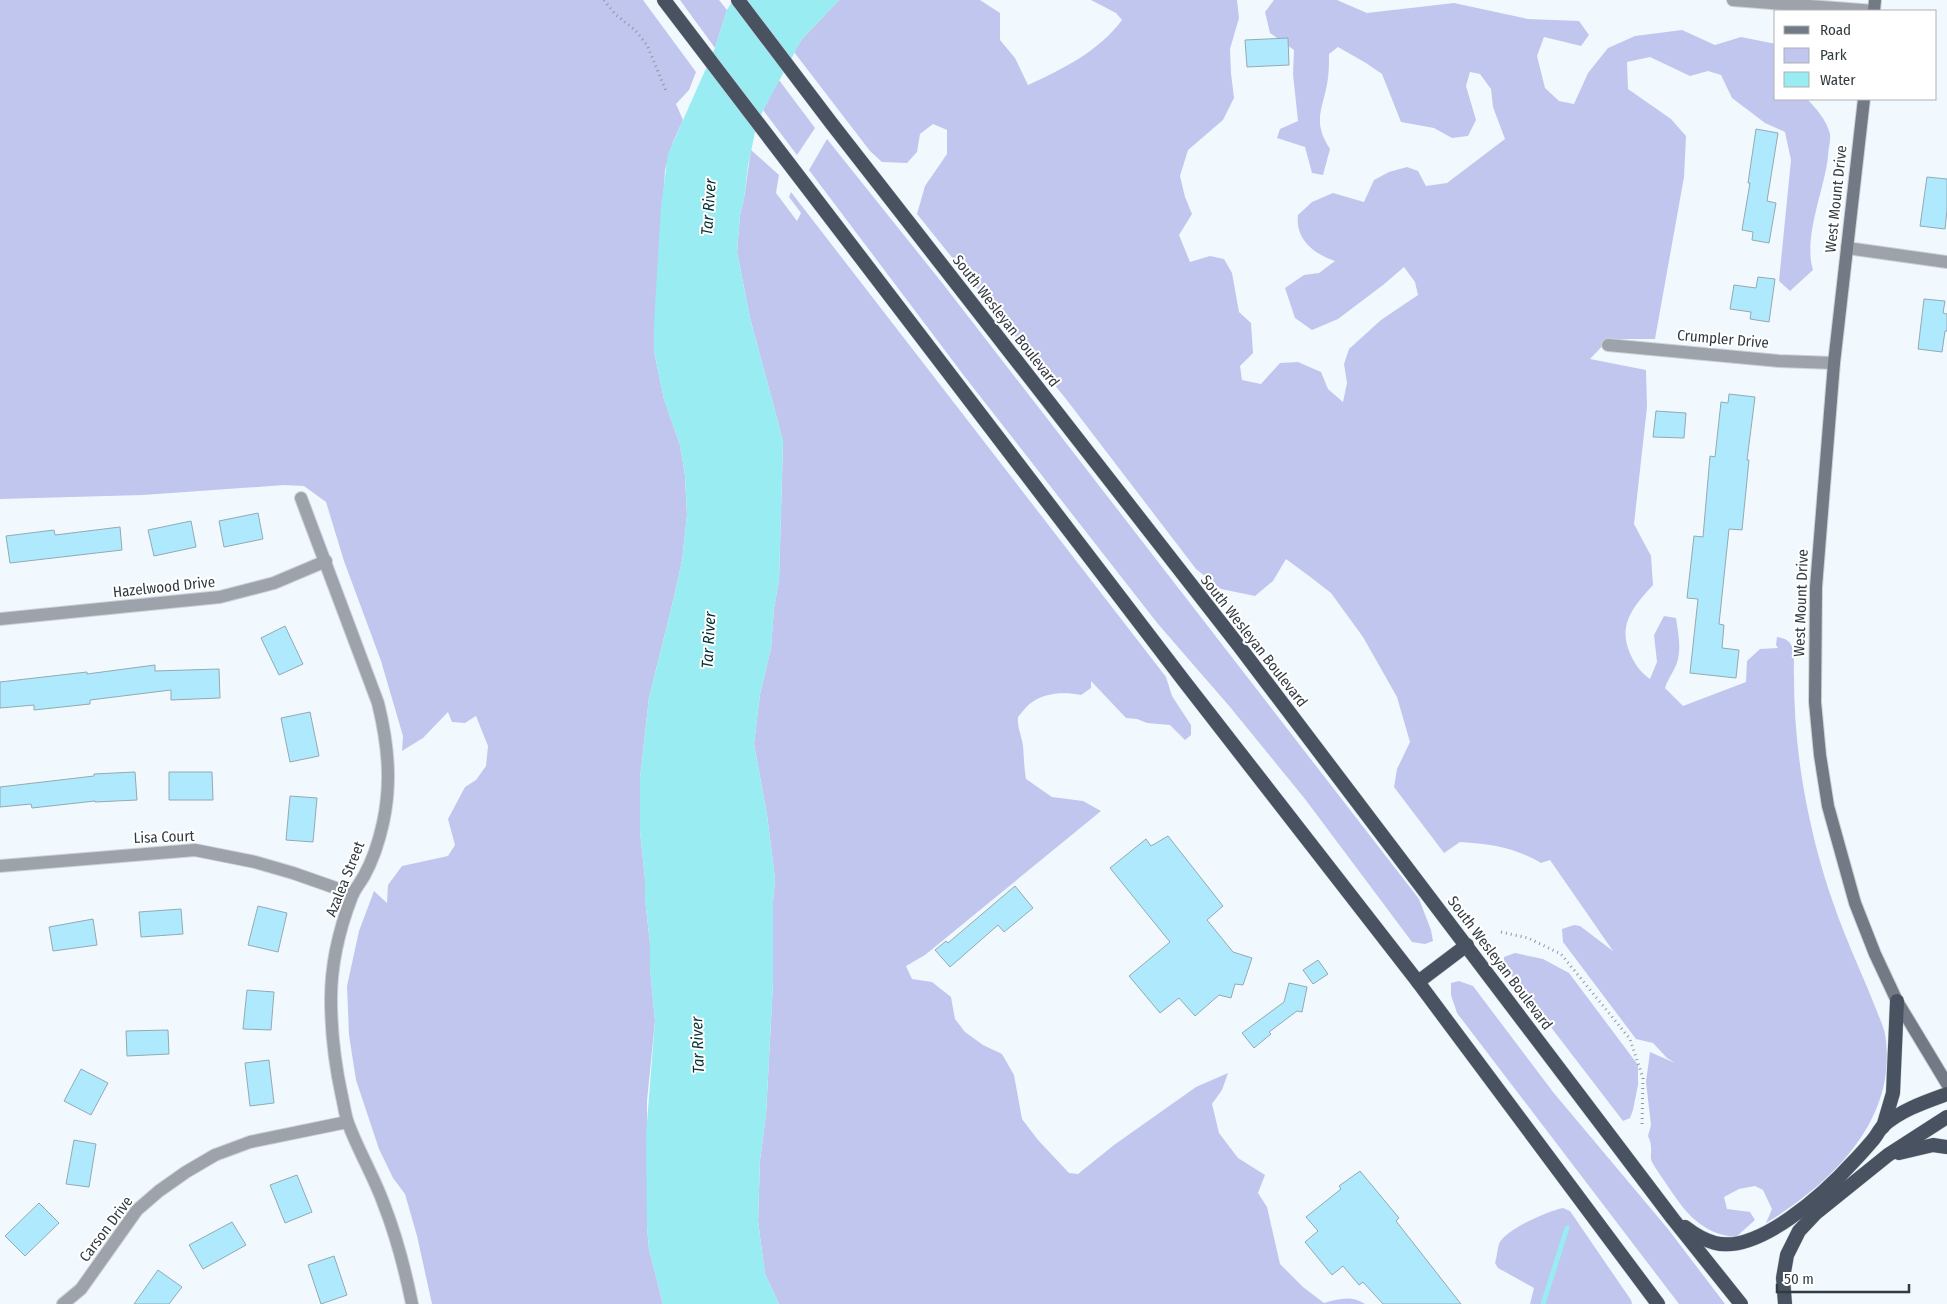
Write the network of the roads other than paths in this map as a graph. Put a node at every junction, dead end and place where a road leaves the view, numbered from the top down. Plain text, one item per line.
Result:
1 (664, 0) edge
2 (738, 0) edge
3 (1732, 0) edge
4 (1861, 10) edge
5 (1864, 100) edge
6 (1847, 248) junction
7 (1947, 262) edge
8 (1608, 345) dead end
9 (1834, 363) junction
10 (301, 498) dead end
11 (326, 561) junction
12 (0, 619) edge
13 (0, 866) edge
14 (353, 894) junction
15 (1467, 945) junction
16 (1418, 982) junction
17 (1897, 1001) junction
18 (1947, 1084) edge
19 (1947, 1094) edge
20 (1947, 1116) edge
21 (347, 1122) junction
22 (1883, 1127) junction
23 (1947, 1147) edge
24 (1888, 1155) junction
25 (1673, 1219) junction
26 (63, 1304) edge
27 (412, 1304) edge
28 (1658, 1304) edge
29 (1740, 1304) edge
30 (1785, 1304) edge

1 - 16 highway
2 - 15 highway, South Wesleyan Boulevard
3 - 4 street
5 - 6 main road, West Mount Drive
6 - 7 street
6 - 9 main road, West Mount Drive
8 - 9 street, Crumpler Drive
9 - 17 main road, West Mount Drive
10 - 11 street, Azalea Street
11 - 12 street, Hazelwood Drive
11 - 14 street, Azalea Street
13 - 14 street, Lisa Court
14 - 21 street, Azalea Street
15 - 16 highway
15 - 25 highway, South Wesleyan Boulevard
16 - 28 highway
17 - 18 main road, West Mount Drive
17 - 22 highway
19 - 22 highway
20 - 24 highway
21 - 26 street, Carson Drive
21 - 27 street, Azalea Street
22 - 25 highway
23 - 24 highway
24 - 30 highway
25 - 29 highway, South Wesleyan Boulevard

